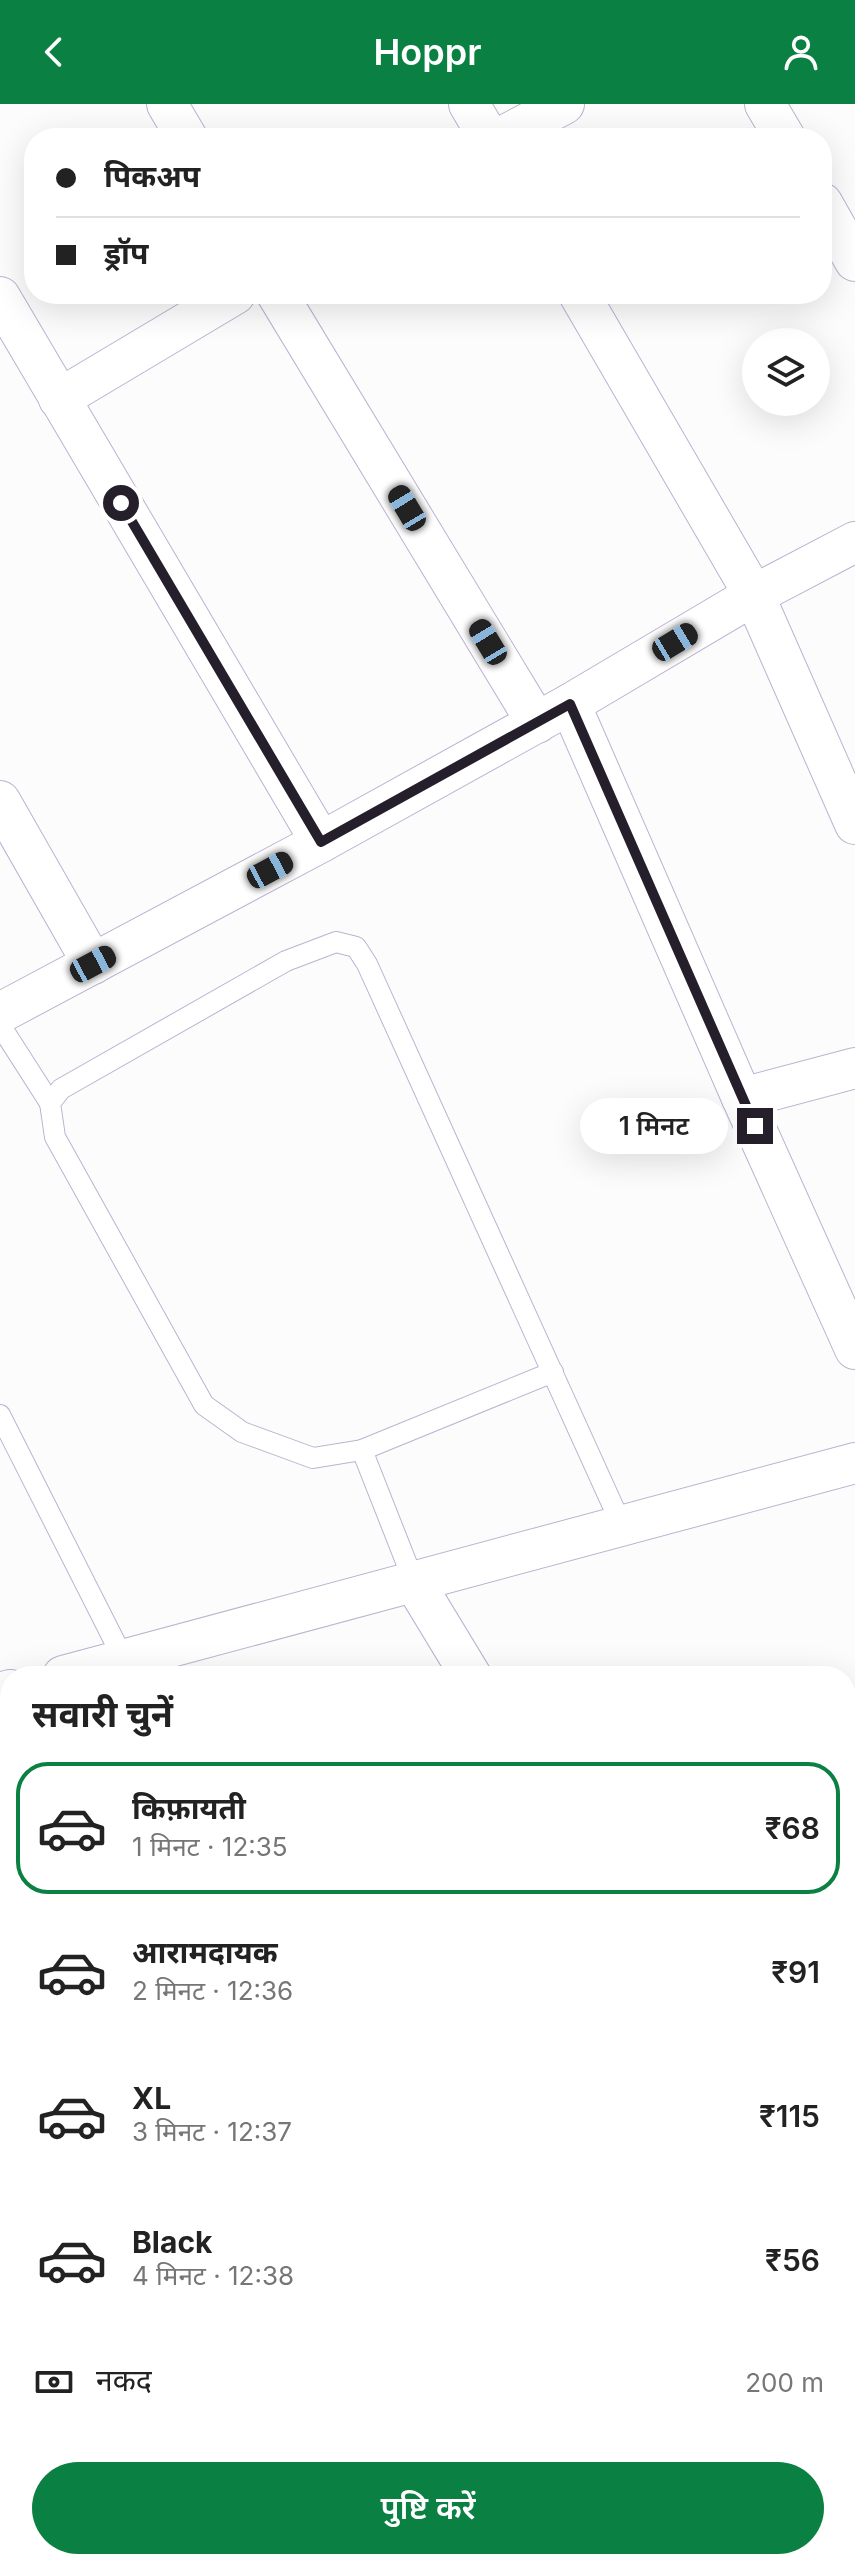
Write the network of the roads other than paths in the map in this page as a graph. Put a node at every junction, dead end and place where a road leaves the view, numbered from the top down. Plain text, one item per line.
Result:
1 (167, 104) edge
2 (469, 104) edge
3 (564, 104) edge
4 (765, 104) edge
5 (181, 128) edge
6 (483, 128) edge
7 (519, 128) edge
8 (779, 128) edge
9 (832, 221) edge
10 (855, 261) edge
11 (0, 297) edge
12 (218, 304) edge
13 (284, 304) edge
14 (585, 304) edge
15 (59, 399) junction
16 (855, 542) edge
17 (754, 595) junction
18 (553, 713) junction
19 (0, 801) edge
20 (855, 824) edge
21 (321, 842) junction
22 (93, 964) junction
23 (0, 1013) edge
24 (0, 1025) edge
25 (855, 1068) edge
26 (742, 1098) junction
27 (50, 1103) junction
28 (855, 1349) edge
29 (553, 1372) junction
30 (0, 1415) edge
31 (362, 1450) junction
32 (855, 1463) edge
33 (622, 1526) junction
34 (414, 1582) junction
35 (124, 1660) junction
36 (101, 1666) edge
37 (465, 1666) edge

1 - 5 street
2 - 6 street
3 - 7 street
4 - 8 street
9 - 10 street
11 - 15 street
12 - 15 street
13 - 18 street
14 - 17 street
15 - 21 street
16 - 17 street
17 - 18 street
17 - 20 street
18 - 21 street
18 - 26 street
19 - 22 street
21 - 22 street
22 - 23 street
24 - 27 lane
25 - 26 street
26 - 28 street
27 - 29 lane
27 - 31 lane
29 - 31 lane
29 - 33 lane
30 - 35 lane
31 - 34 lane
32 - 33 street
33 - 34 street
34 - 35 street
34 - 37 street
35 - 36 street

